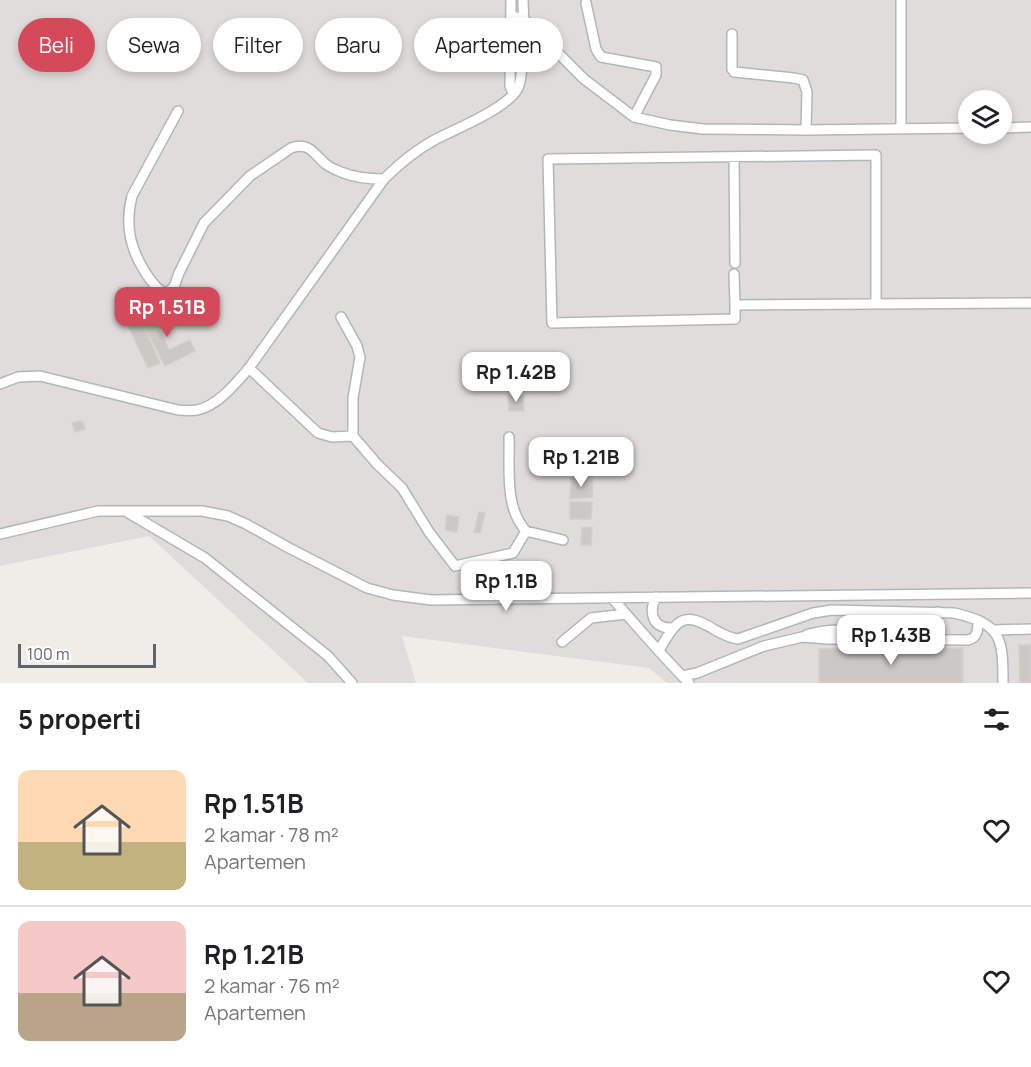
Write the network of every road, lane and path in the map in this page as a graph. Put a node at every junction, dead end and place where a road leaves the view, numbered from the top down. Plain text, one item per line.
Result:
1 (511, 0) edge
2 (524, 0) edge
3 (901, 0) edge
4 (586, 3) dead end
5 (511, 16) junction
6 (520, 18) edge
7 (524, 18) edge
8 (732, 34) dead end
9 (563, 58) edge
10 (520, 72) edge
11 (513, 93) junction
12 (178, 111) dead end
13 (634, 117) junction
14 (901, 128) junction
15 (958, 128) edge
16 (1012, 128) edge
17 (1031, 128) edge
18 (806, 130) junction
19 (734, 157) junction
20 (384, 179) junction
21 (735, 263) dead end
22 (734, 274) dead end
23 (1031, 303) edge
24 (876, 304) junction
25 (735, 305) junction
26 (341, 317) dead end
27 (249, 368) junction
28 (0, 384) edge
29 (353, 436) junction
30 (510, 437) dead end
31 (128, 512) junction
32 (526, 531) junction
33 (0, 534) edge
34 (563, 540) dead end
35 (1031, 593) edge
36 (656, 597) junction
37 (612, 598) junction
38 (938, 612) junction
39 (626, 614) junction
40 (978, 620) junction
41 (673, 628) junction
42 (1031, 629) edge
43 (994, 630) junction
44 (802, 637) junction
45 (562, 642) dead end
46 (659, 650) junction
47 (685, 679) edge
48 (352, 683) edge
49 (1003, 683) edge

1 - 5 street
2 - 7 street
3 - 14 street
4 - 13 street
5 - 6 street
5 - 11 street
8 - 18 street
9 - 13 street
10 - 11 street
11 - 20 street
12 - 20 street
13 - 18 street
14 - 15 street
14 - 18 street
16 - 17 street
19 - 21 street
19 - 24 street
19 - 25 street
20 - 27 street
22 - 25 street
23 - 24 street
24 - 25 street
26 - 29 street
27 - 28 street
27 - 29 street
29 - 32 street
30 - 32 street
31 - 33 street
31 - 37 street
31 - 48 street
32 - 34 street
35 - 36 street
36 - 37 street
36 - 41 street
37 - 39 street
38 - 40 street
38 - 41 street
38 - 44 street
39 - 45 street
39 - 46 street
40 - 43 street
40 - 44 street
41 - 46 street
42 - 43 street
43 - 49 street
44 - 47 street
46 - 47 street

